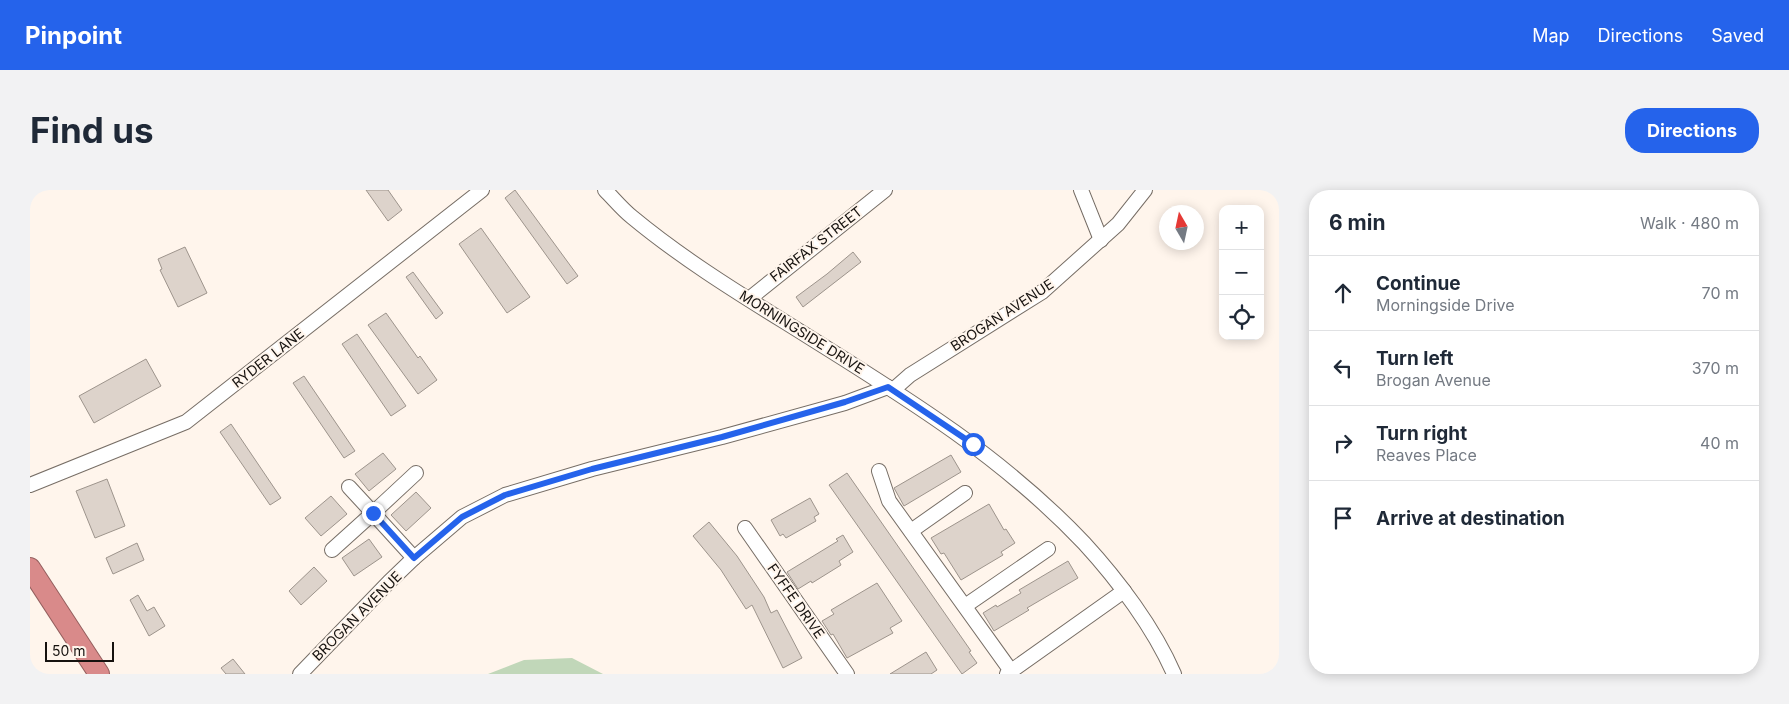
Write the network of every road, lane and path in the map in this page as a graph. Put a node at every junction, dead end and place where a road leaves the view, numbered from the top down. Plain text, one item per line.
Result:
1 (482, 190) edge
2 (605, 190) edge
3 (884, 190) edge
4 (1081, 190) edge
5 (1146, 190) edge
6 (1101, 240) junction
7 (749, 299) junction
8 (890, 388) junction
9 (879, 471) dead end
10 (416, 473) dead end
11 (30, 485) edge
12 (349, 487) dead end
13 (965, 493) dead end
14 (373, 513) junction
15 (745, 528) dead end
16 (911, 531) junction
17 (1048, 549) dead end
18 (332, 550) dead end
19 (414, 558) junction
20 (30, 568) edge
21 (1124, 591) junction
22 (965, 606) junction
23 (1009, 673) edge
24 (99, 674) edge
25 (300, 674) edge
26 (847, 674) edge
27 (1174, 674) edge

1 - 11 street, RYDER LANE
2 - 7 street, MORNINGSIDE DRIVE
3 - 7 street, FAIRFAX STREET
4 - 6 street
5 - 6 street, BROGAN AVENUE
6 - 8 street, BROGAN AVENUE
7 - 8 street, MORNINGSIDE DRIVE
8 - 19 street, BROGAN AVENUE
8 - 21 street, MORNINGSIDE DRIVE
9 - 16 street
10 - 14 street
12 - 14 street
13 - 16 street
14 - 18 street
14 - 19 street
15 - 26 street, FYFFE DRIVE
16 - 22 street
17 - 22 street
19 - 25 street, BROGAN AVENUE
20 - 24 highway
21 - 23 street
21 - 27 street, MORNINGSIDE DRIVE
22 - 23 street

